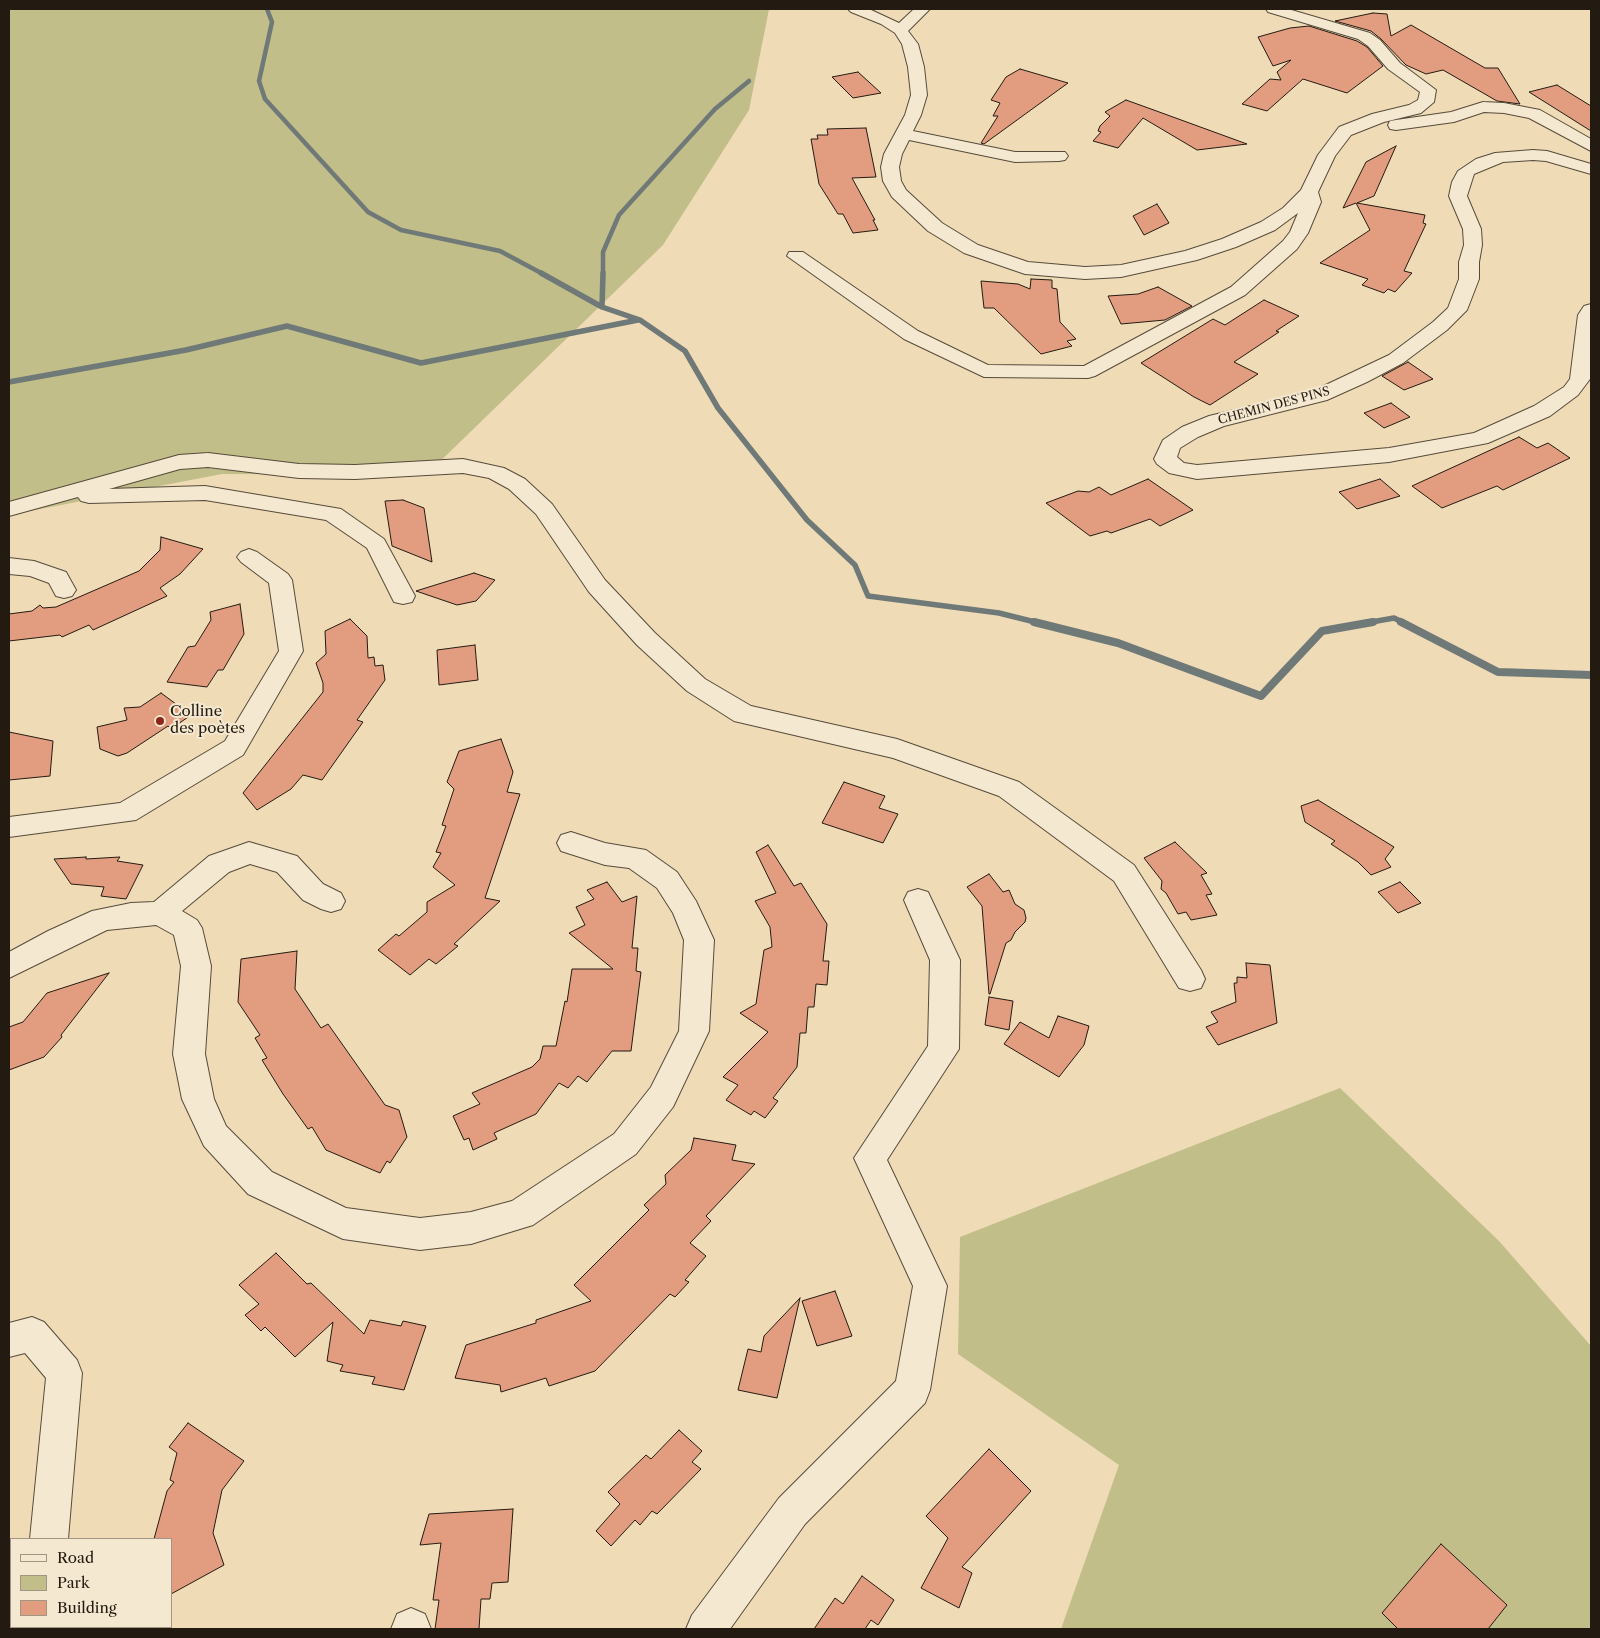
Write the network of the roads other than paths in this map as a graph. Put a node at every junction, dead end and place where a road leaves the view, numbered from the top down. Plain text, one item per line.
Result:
1 (856, 9) edge
2 (922, 9) edge
3 (1273, 9) edge
4 (900, 30) junction
5 (903, 134) junction
6 (1591, 146) edge
7 (1059, 156) dead end
8 (1327, 156) junction
9 (1591, 169) edge
10 (1309, 192) junction
11 (796, 256) dead end
12 (1591, 310) edge
13 (58, 496) junction
14 (9, 509) edge
15 (249, 557) dead end
16 (9, 566) edge
17 (64, 590) dead end
18 (403, 596) dead end
19 (9, 827) edge
20 (571, 843) dead end
21 (918, 900) dead end
22 (331, 901) dead end
23 (160, 914) junction
24 (9, 966) edge
25 (1190, 980) dead end
26 (9, 1340) edge
27 (49, 1538) edge
28 (706, 1629) edge

1 - 4 street
2 - 4 street
3 - 8 street
4 - 5 street
5 - 7 street
5 - 10 street
6 - 8 street
8 - 10 street
9 - 12 street, CHEMIN DES PINS
10 - 11 street
13 - 14 street
13 - 18 street
13 - 25 street
15 - 19 street
16 - 17 street
20 - 23 street
21 - 28 street
22 - 23 street
23 - 24 street
26 - 27 street

